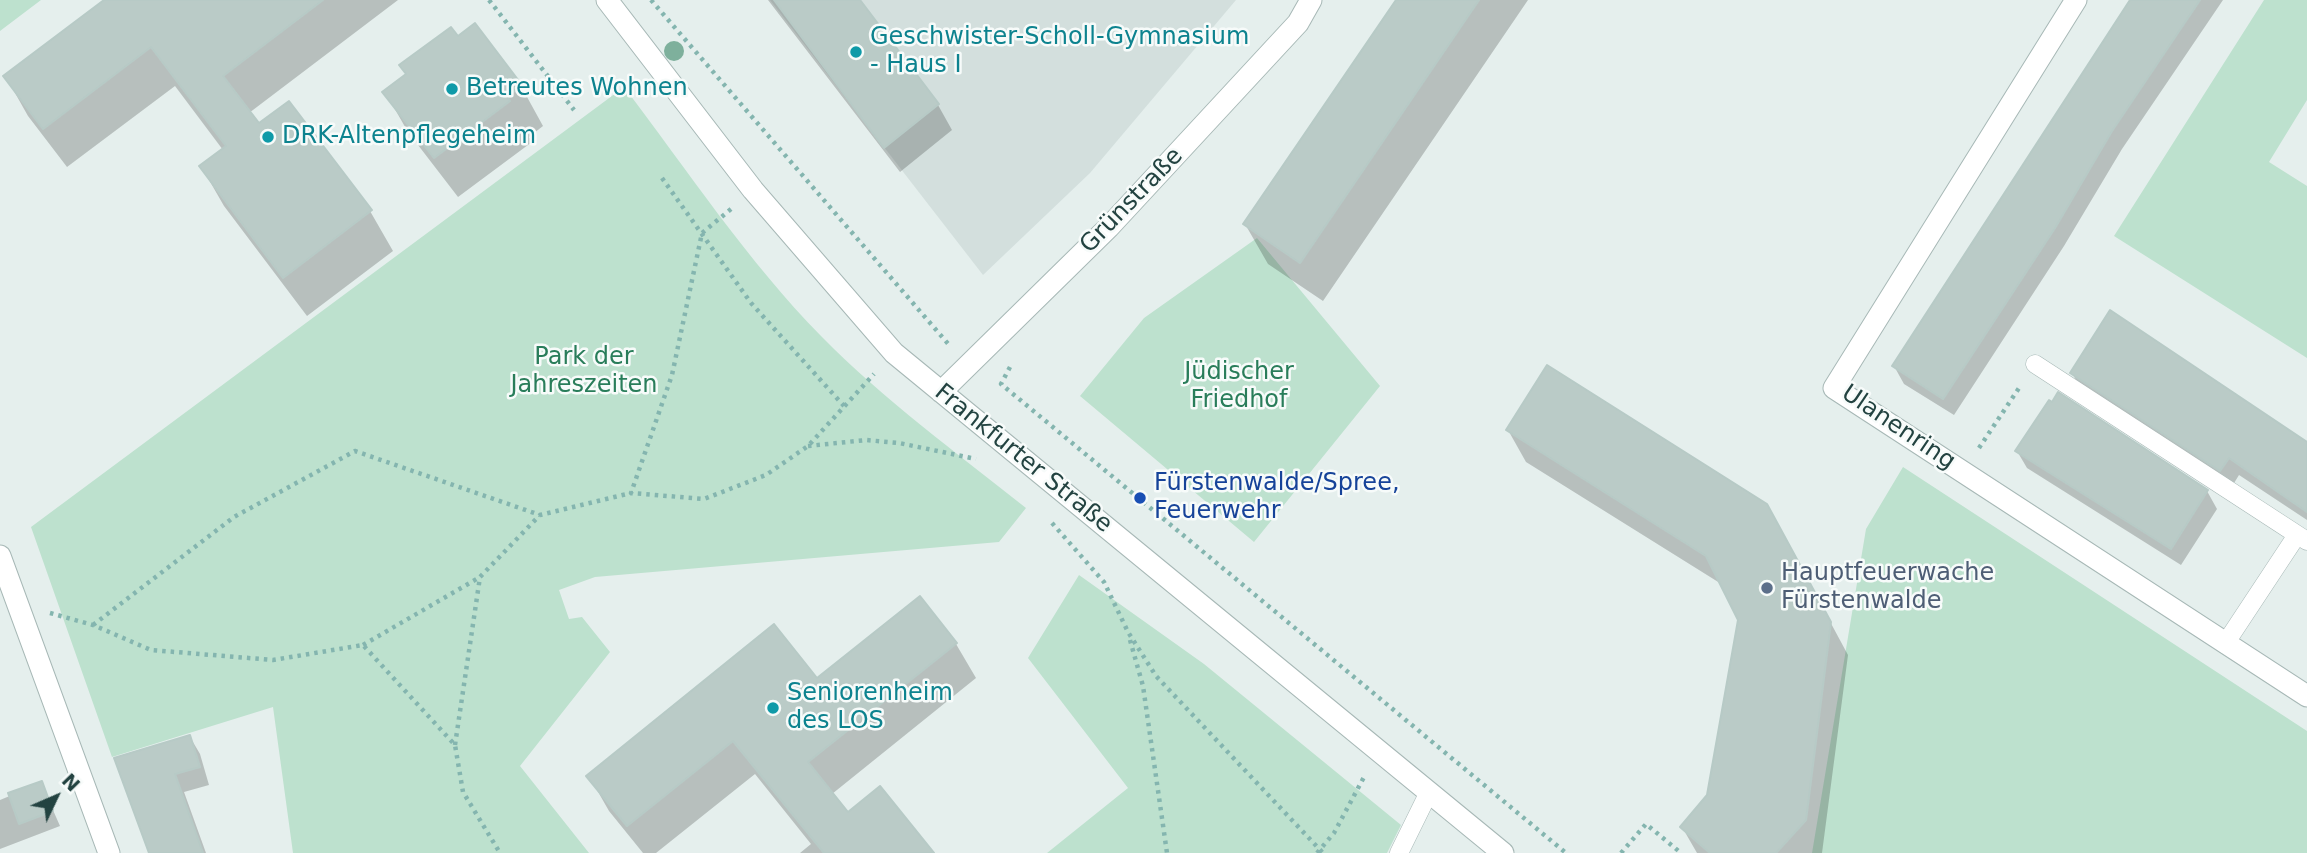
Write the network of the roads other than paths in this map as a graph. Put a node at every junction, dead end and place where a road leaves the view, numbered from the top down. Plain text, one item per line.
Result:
1 (607, 0) edge
2 (1311, 0) edge
3 (2076, 0) edge
4 (2035, 364) road end
5 (941, 392) junction
6 (2302, 538) edge
7 (0, 556) edge
8 (2225, 644) junction
9 (2307, 696) edge
10 (1429, 792) junction
11 (109, 853) edge
12 (1399, 853) edge
13 (1503, 853) edge

1 - 5 street, Frankfurter Straße
2 - 5 street, Grünstraße
3 - 8 street, Ulanenring
4 - 6 lane
5 - 10 street, Frankfurter Straße
6 - 8 lane
7 - 11 street
8 - 9 street, Ulanenring
10 - 12 lane
10 - 13 street, Frankfurter Straße

